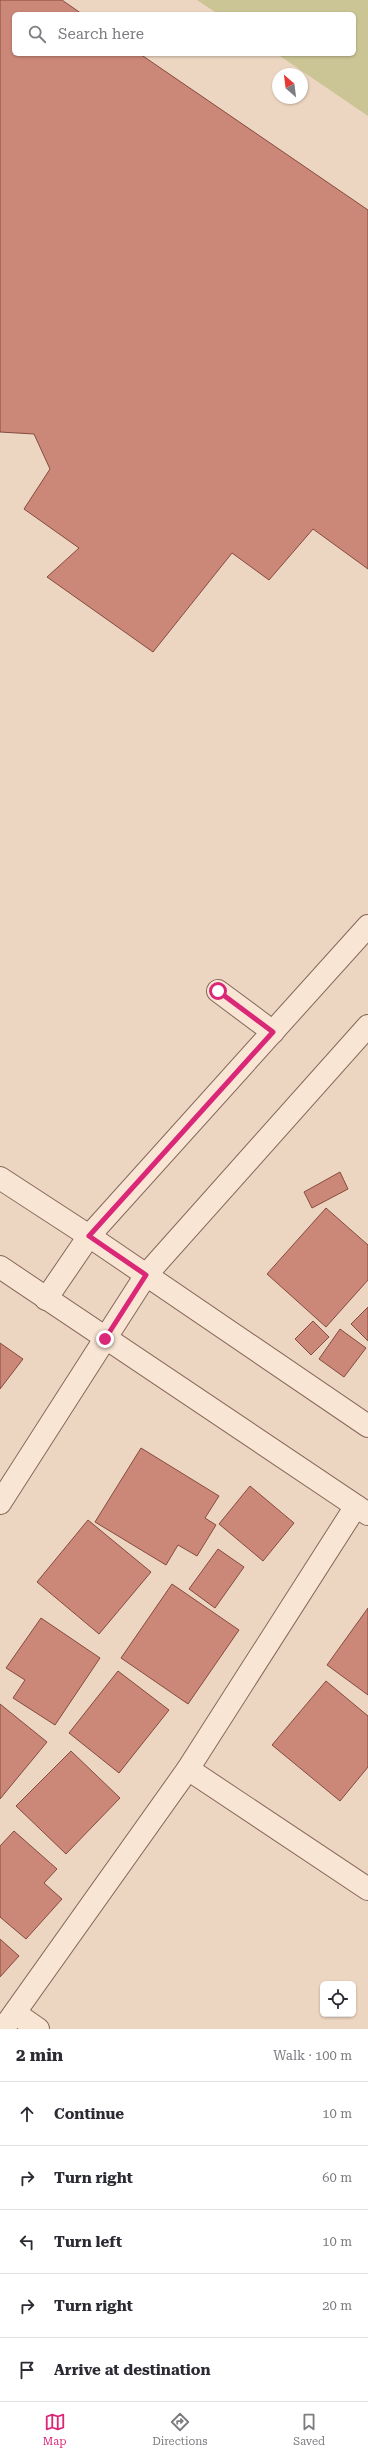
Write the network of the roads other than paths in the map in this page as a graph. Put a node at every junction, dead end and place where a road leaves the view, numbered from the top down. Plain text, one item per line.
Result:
1 (368, 926) edge
2 (218, 991) dead end
3 (368, 1026) edge
4 (273, 1032) junction
5 (0, 1178) edge
6 (89, 1236) junction
7 (0, 1267) edge
8 (146, 1275) junction
9 (46, 1299) junction
10 (105, 1339) junction
11 (368, 1426) edge
12 (0, 1503) edge
13 (362, 1510) edge
14 (188, 1769) junction
15 (368, 1889) edge
16 (9, 2021) edge
17 (38, 2029) edge

1 - 4 street
2 - 4 street
3 - 8 street
4 - 6 street
5 - 6 street
6 - 8 street
6 - 9 street
7 - 9 street
8 - 10 street
8 - 11 street
9 - 10 street
10 - 12 street
10 - 13 street
13 - 14 street
14 - 15 street
14 - 16 street
16 - 17 street

